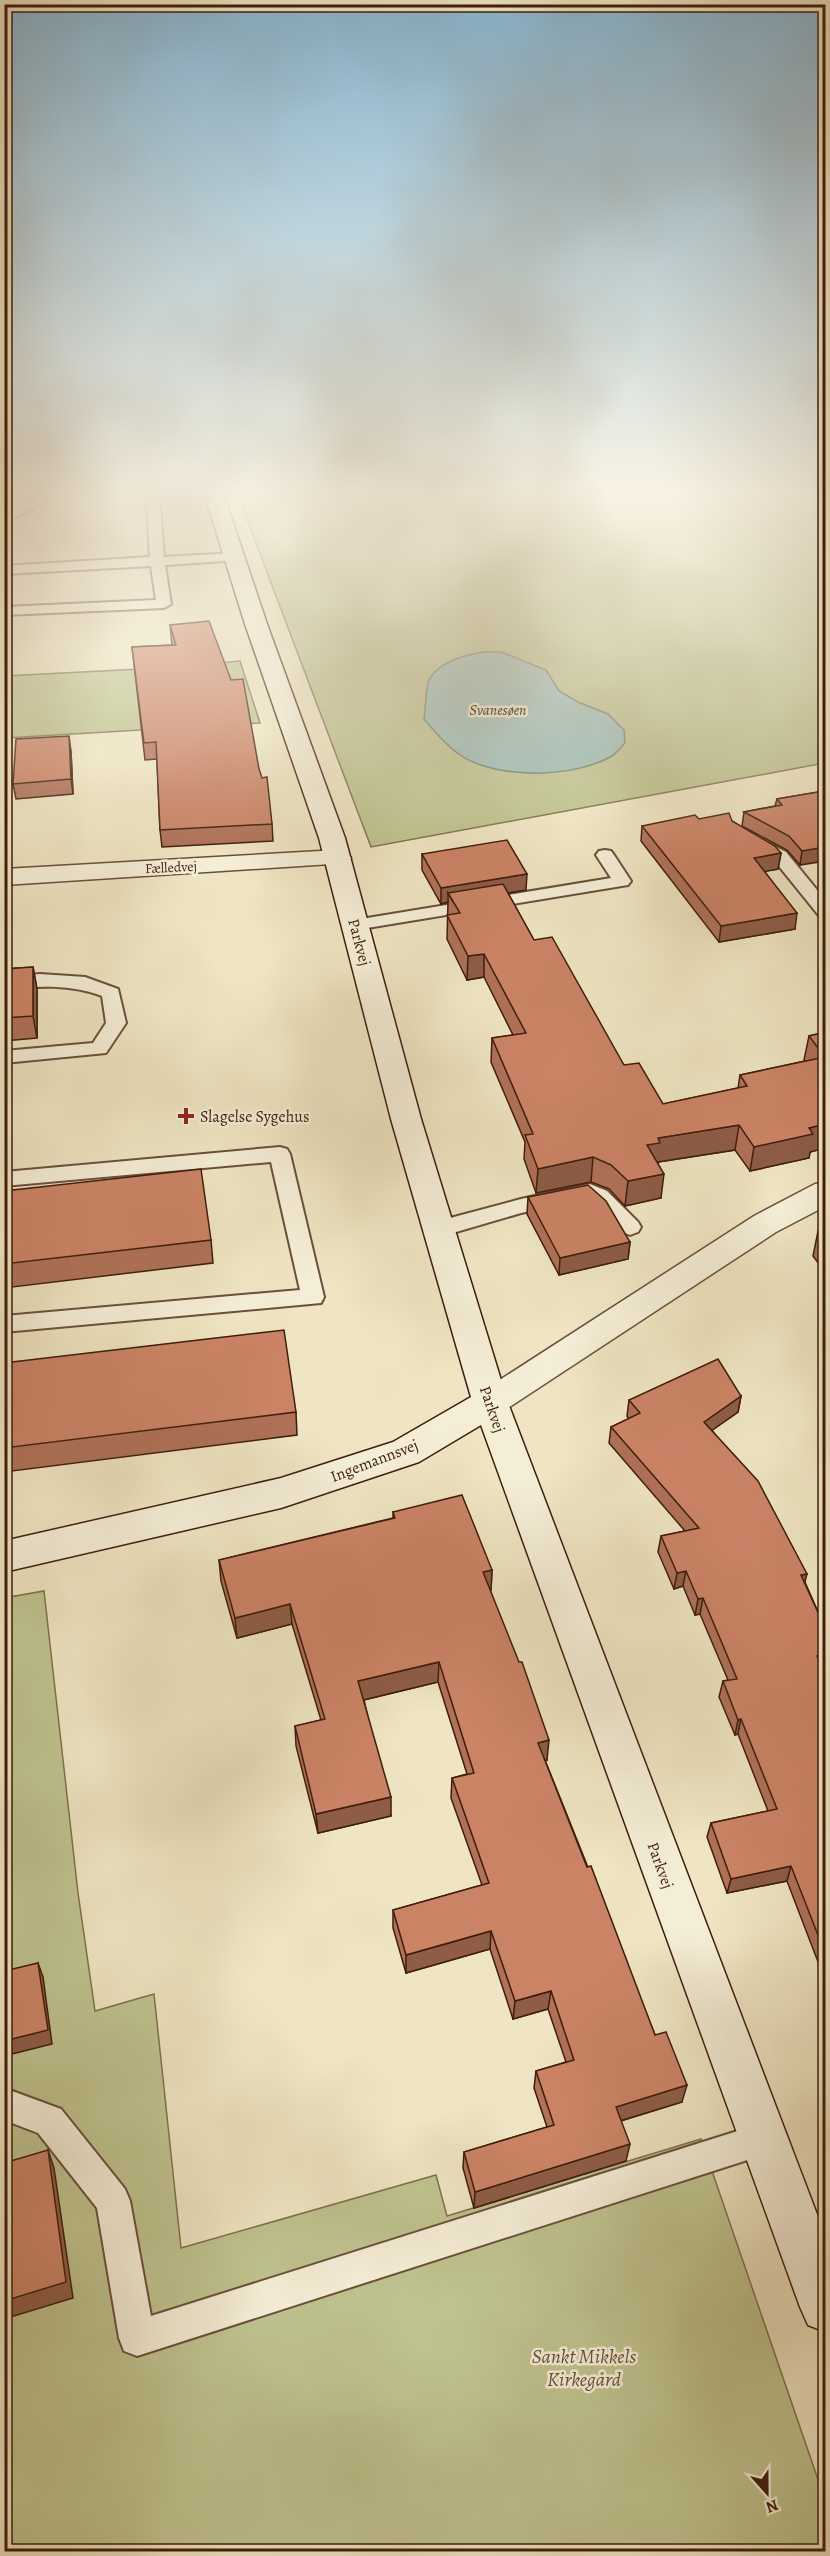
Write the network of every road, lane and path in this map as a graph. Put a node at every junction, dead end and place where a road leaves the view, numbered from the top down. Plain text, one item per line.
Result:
1 (253, 612) edge
2 (737, 831) edge
3 (605, 855) dead end
4 (338, 858) junction
5 (4, 877) edge
6 (825, 914) edge
7 (355, 924) junction
8 (4, 983) edge
9 (4, 1057) edge
10 (4, 1179) edge
11 (825, 1192) edge
12 (630, 1227) dead end
13 (439, 1229) junction
14 (4, 1324) edge
15 (490, 1403) junction
16 (4, 1557) edge
17 (4, 2104) edge
18 (763, 2139) junction
19 (825, 2307) edge

1 - 4 street, Parkvej
2 - 6 lane
3 - 7 lane
4 - 5 street, Fælledvej
4 - 7 street, Parkvej
7 - 13 street, Parkvej
8 - 9 lane
10 - 14 lane
11 - 15 street, Ingemannsvej
12 - 13 lane
13 - 15 street, Parkvej
15 - 16 street, Ingemannsvej
15 - 18 street, Parkvej
17 - 18 lane
18 - 19 street, Parkvej

